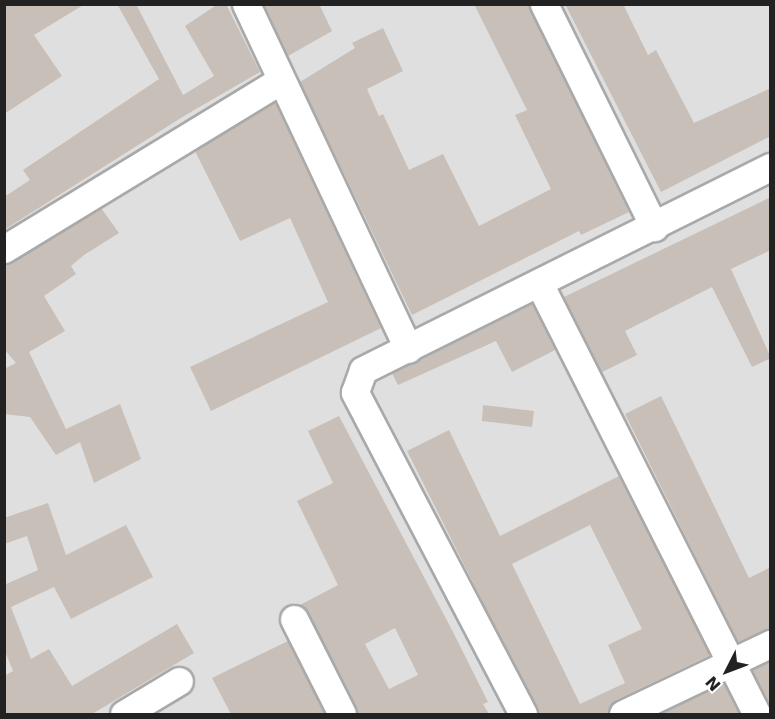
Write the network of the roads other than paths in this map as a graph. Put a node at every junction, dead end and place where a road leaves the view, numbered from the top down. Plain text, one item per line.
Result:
1 (246, 4) edge
2 (544, 4) edge
3 (281, 80) junction
4 (771, 167) edge
5 (654, 227) junction
6 (4, 249) edge
7 (540, 285) junction
8 (408, 349) junction
9 (294, 619) dead end
10 (771, 644) edge
11 (733, 664) junction
12 (179, 681) dead end
13 (124, 714) edge
14 (342, 714) edge
15 (523, 714) edge
16 (624, 714) edge
17 (757, 714) edge

1 - 3 street
2 - 5 street
3 - 6 street
3 - 8 street
4 - 5 street
5 - 7 street
7 - 8 street
7 - 11 street
8 - 15 street
9 - 14 street
10 - 11 street
11 - 16 street
11 - 17 street
12 - 13 street

